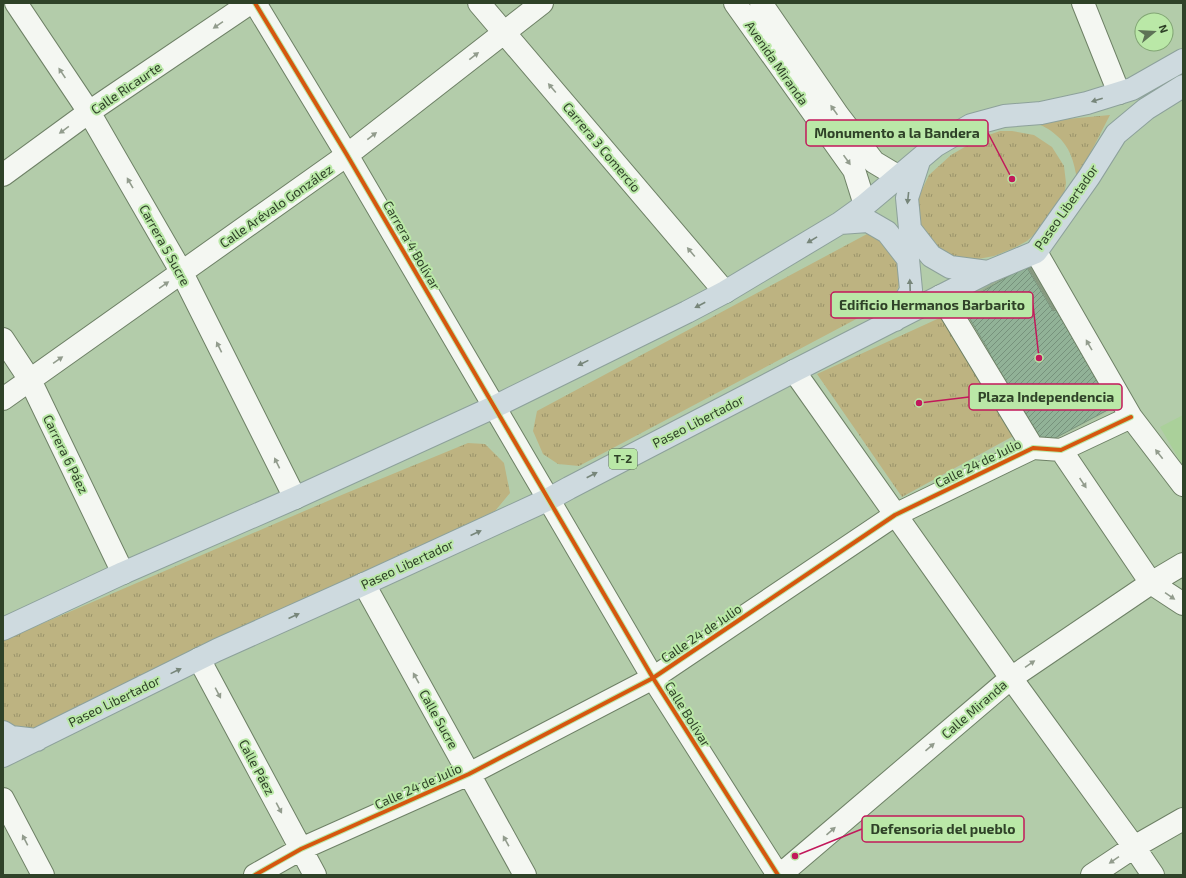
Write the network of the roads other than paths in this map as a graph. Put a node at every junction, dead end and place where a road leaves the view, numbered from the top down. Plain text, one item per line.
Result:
1 (16, 3) edge
2 (250, 3) edge
3 (255, 3) edge
4 (479, 3) edge
5 (542, 3) edge
6 (735, 3) edge
7 (761, 3) edge
8 (1083, 3) edge
9 (505, 32) junction
10 (1183, 60) edge
11 (1183, 86) edge
12 (1125, 91) junction
13 (89, 112) junction
14 (1116, 134) junction
15 (348, 155) junction
16 (919, 161) junction
17 (3, 175) edge
18 (899, 177) junction
19 (865, 205) junction
20 (840, 223) junction
21 (1036, 252) junction
22 (182, 272) junction
23 (988, 272) junction
24 (725, 292) junction
25 (941, 296) junction
26 (895, 320) junction
27 (3, 339) edge
28 (794, 371) junction
29 (30, 380) junction
30 (3, 399) edge
31 (494, 407) junction
32 (1131, 417) junction
33 (1033, 448) junction
34 (1061, 450) junction
35 (1183, 485) edge
36 (294, 498) junction
37 (549, 499) junction
38 (894, 515) junction
39 (1183, 564) edge
40 (123, 572) junction
41 (1151, 583) junction
42 (364, 584) junction
43 (1183, 604) edge
44 (3, 628) edge
45 (199, 659) junction
46 (653, 678) junction
47 (1011, 678) junction
48 (3, 732) edge
49 (37, 740) junction
50 (3, 756) edge
51 (469, 774) junction
52 (3, 799) edge
53 (1183, 819) edge
54 (1134, 847) junction
55 (302, 850) junction
56 (42, 875) edge
57 (255, 875) edge
58 (315, 875) edge
59 (525, 875) edge
60 (779, 875) edge
61 (1092, 875) edge
62 (1153, 875) edge

13 -> 1 street, Carrera 5 Sucre
2 -> 13 street, Calle Ricaurte
3 - 15 street, Carrera 4 Bolívar
4 - 9 street, Carrera 3 Comercio
5 - 9 street, Calle Arévalo González
6 -> 19 street, Avenida Miranda
18 -> 7 street, Avenida Miranda
8 - 12 street
15 -> 9 street, Calle Arévalo González
24 -> 9 street, Carrera 3 Comercio
10 - 12 highway
11 - 14 highway, Paseo Libertador
12 - 14 highway
12 -> 16 highway
13 -> 17 street, Calle Ricaurte
22 -> 13 street, Carrera 5 Sucre
14 - 21 highway, Paseo Libertador
15 - 22 street, Calle Arévalo González
15 - 31 street, Carrera 4 Bolívar
16 - 18 highway
16 -> 23 highway
18 - 19 highway
19 - 20 highway
20 -> 24 highway
26 -> 20 highway
21 - 23 highway, Paseo Libertador / T-2
32 -> 21 street
29 -> 22 street, Calle Arévalo González
36 -> 22 street, Carrera 5 Sucre
23 - 25 highway, Paseo Libertador / T-2
24 -> 31 highway
25 - 26 highway, Paseo Libertador / T-2
25 - 33 street
26 - 28 highway, Paseo Libertador / T-2
27 - 29 street, Carrera 6 Páez
37 -> 28 highway, Paseo Libertador / T-2
28 - 38 street
29 - 30 street, Calle Arévalo González
29 - 40 street, Carrera 6 Páez
31 - 36 highway
31 - 37 street, Carrera 4 Bolívar
32 - 34 street, Calle 24 de Julio
35 -> 32 street
33 - 34 street, Calle 24 de Julio
33 - 38 street, Calle 24 de Julio
34 -> 41 street
36 - 40 highway
42 -> 37 highway, Paseo Libertador / T-2
37 - 46 street, Calle Bolívar
38 - 46 street, Calle 24 de Julio
38 - 47 street
39 - 41 street, Calle Miranda
40 - 44 highway
41 -> 43 street
47 -> 41 street, Calle Miranda
45 -> 42 highway, Paseo Libertador / T-2
51 -> 42 street, Calle Sucre
49 -> 45 highway, Paseo Libertador / T-2
45 -> 55 street, Calle Páez
46 - 51 street, Calle 24 de Julio
46 - 60 street, Calle Bolívar
47 - 54 street
60 -> 47 street, Calle Miranda
48 - 49 highway
49 - 50 highway, Paseo Libertador / T-2
51 - 55 street, Calle 24 de Julio
59 -> 51 street, Calle Sucre
56 -> 52 street
53 - 54 street
54 -> 61 street
54 - 62 street
55 - 57 street, Calle 24 de Julio
55 - 58 street, Calle Páez

